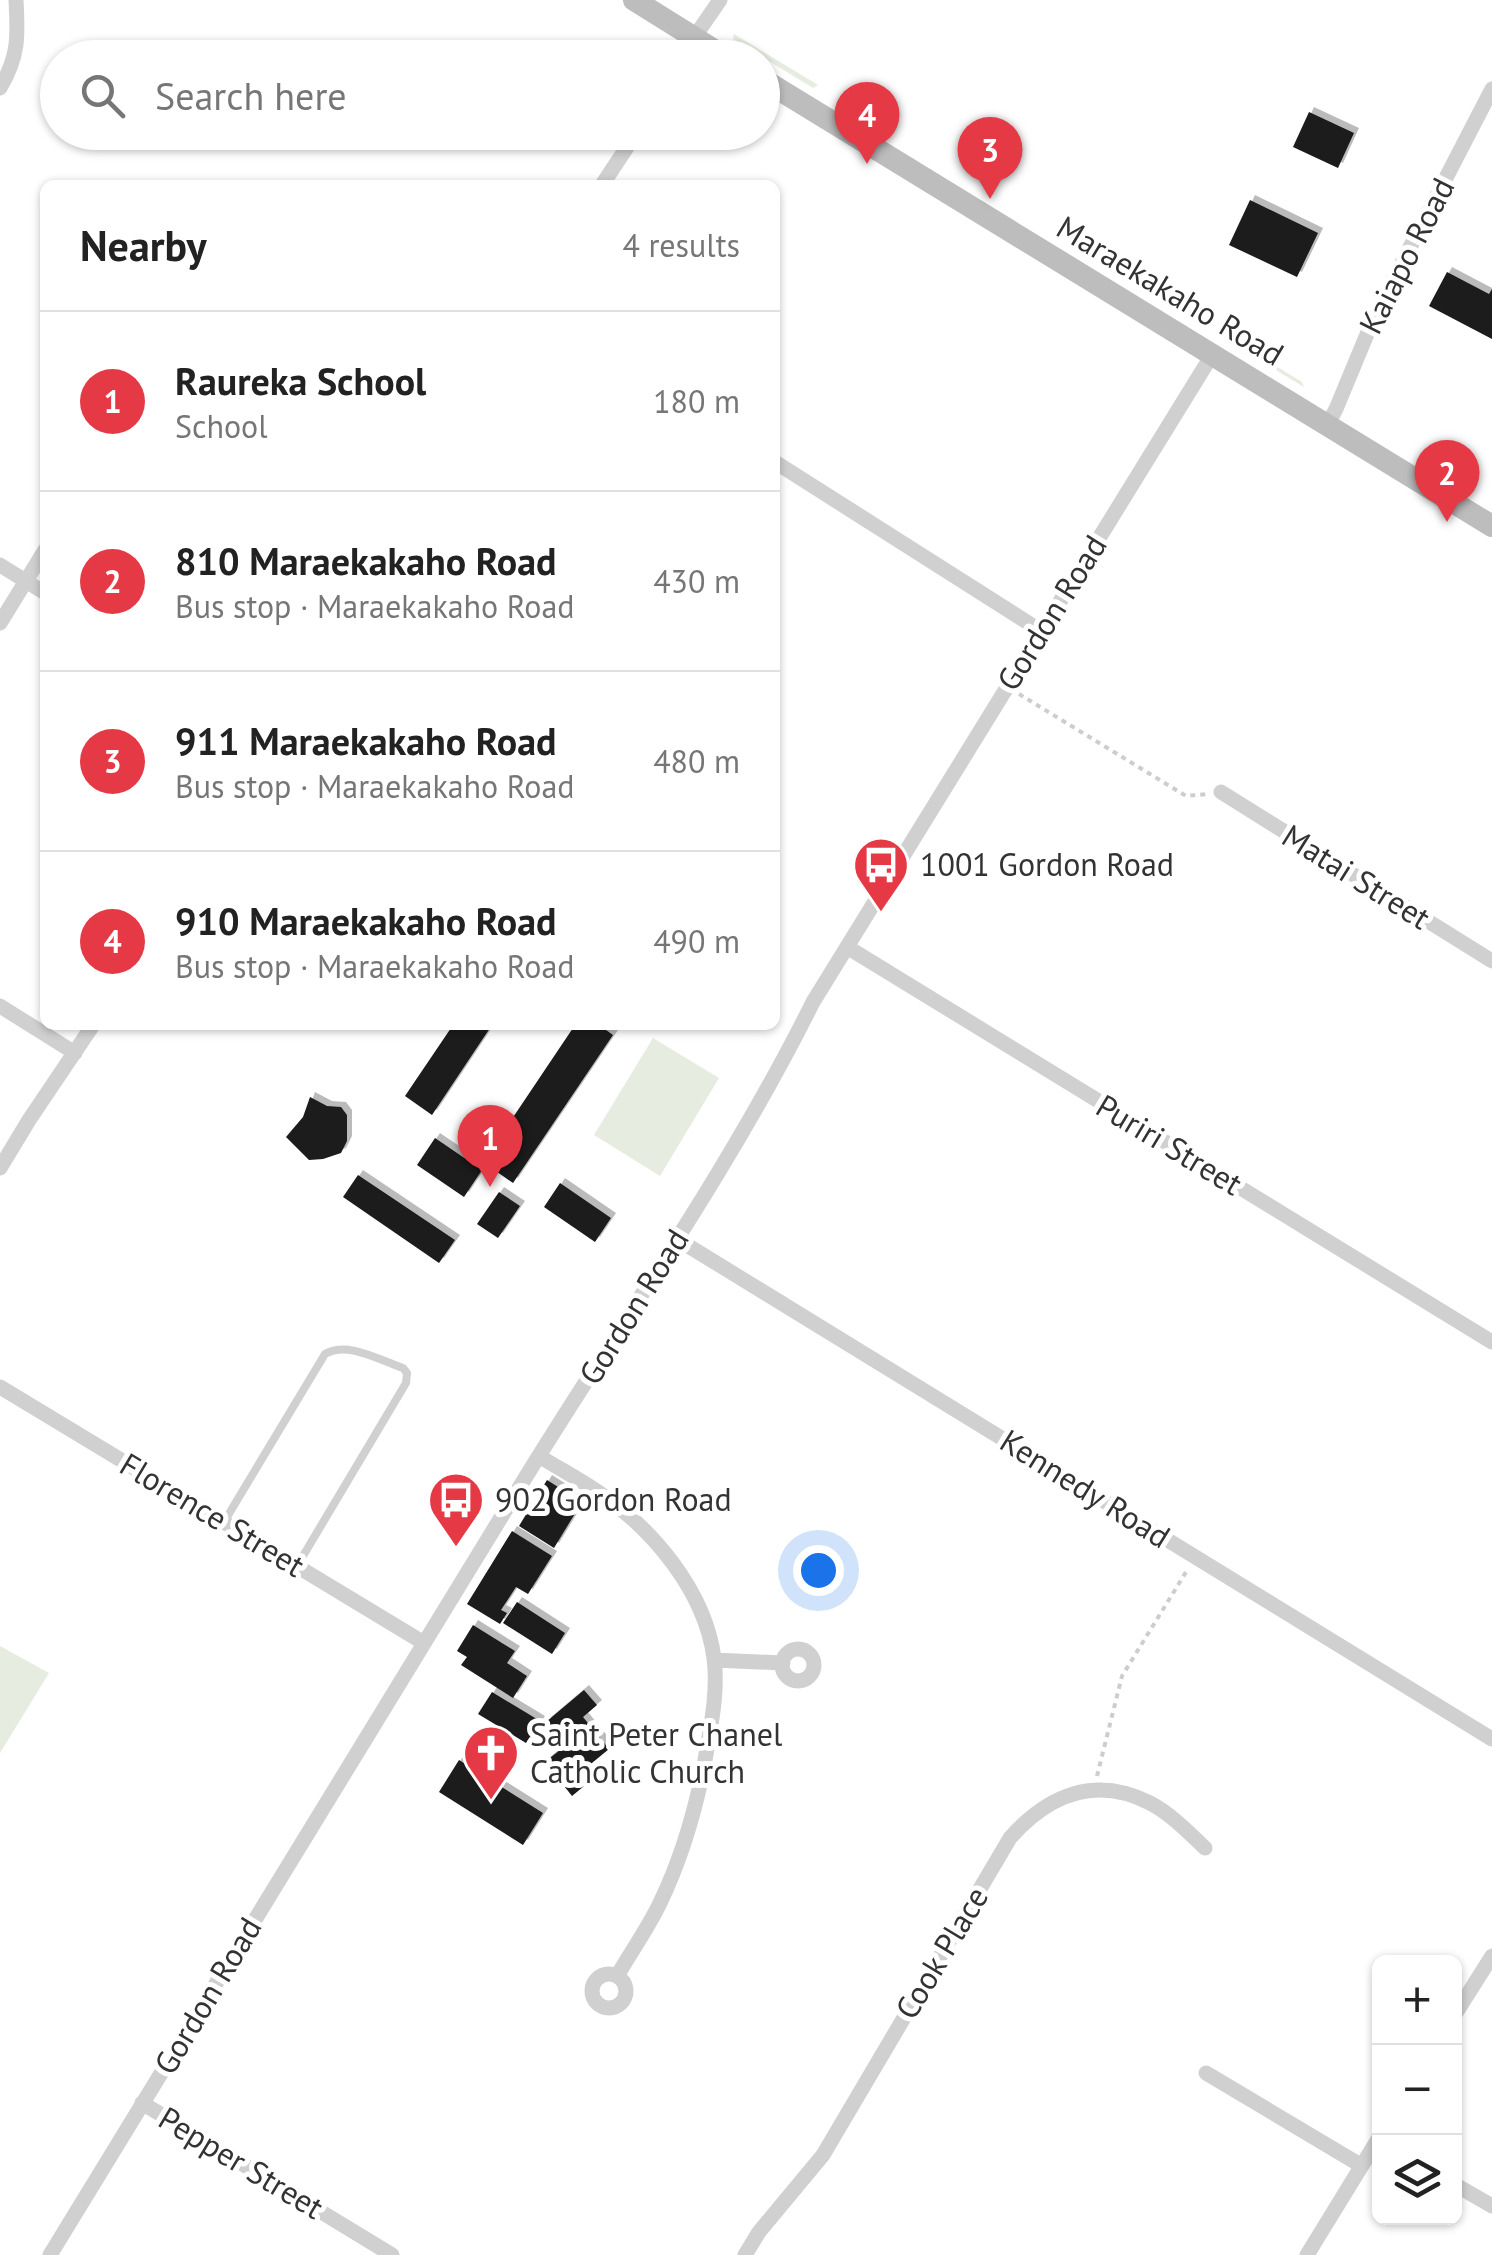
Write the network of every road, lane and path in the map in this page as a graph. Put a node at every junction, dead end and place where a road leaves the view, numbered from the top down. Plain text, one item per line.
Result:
1 (16, 0) edge
2 (634, 0) edge
3 (720, 0) edge
4 (695, 38) junction
5 (698, 40) edge
6 (0, 88) edge
7 (1492, 90) edge
8 (780, 91) edge
9 (625, 150) edge
10 (605, 180) edge
11 (1212, 355) junction
12 (1328, 424) junction
13 (780, 465) edge
14 (1492, 526) edge
15 (40, 558) edge
16 (0, 566) edge
17 (26, 581) junction
18 (40, 590) edge
19 (0, 622) edge
20 (1041, 630) junction
21 (1007, 687) junction
22 (1221, 792) joint
23 (846, 948) junction
24 (1492, 961) edge
25 (0, 1006) edge
26 (90, 1030) edge
27 (75, 1053) junction
28 (0, 1168) edge
29 (677, 1239) junction
30 (1492, 1342) edge
31 (0, 1387) edge
32 (539, 1456) junction
33 (224, 1522) junction
34 (1195, 1557) junction
35 (297, 1566) junction
36 (424, 1643) junction
37 (714, 1660) junction
38 (782, 1663) dead end
39 (1492, 1739) edge
40 (1096, 1791) junction
41 (1205, 1848) dead end
42 (1492, 1956) edge
43 (617, 1976) dead end
44 (1462, 2003) edge
45 (1206, 2073) dead end
46 (142, 2103) junction
47 (1372, 2148) edge
48 (1362, 2166) junction
49 (1462, 2189) edge
50 (1492, 2206) edge
51 (50, 2255) edge
52 (392, 2255) edge
53 (745, 2255) edge
54 (1308, 2255) edge

1 - 6 street
2 - 4 main road
3 - 4 street
4 - 5 main road
7 - 12 street, Kaiapo Road
8 - 11 main road, Maraekakaho Road
9 - 10 street
11 - 12 main road, Maraekakaho Road
11 - 20 street, Gordon Road
12 - 14 main road, Maraekakaho Road
13 - 20 street
15 - 17 street
16 - 17 street
17 - 18 street
17 - 19 street
20 - 21 street, Gordon Road
21 - 22 path
21 - 23 street, Gordon Road
22 - 24 street, Matai Street
23 - 29 street, Gordon Road
23 - 30 street, Puriri Street
25 - 27 street
26 - 27 street
27 - 28 street
29 - 32 street, Gordon Road
29 - 34 street, Kennedy Road
31 - 33 street, Florence Street
32 - 36 street, Gordon Road
32 - 37 street
33 - 35 street, Florence Street
33 - 35 lane
34 - 39 street, Kennedy Road
34 - 40 path
35 - 36 street, Florence Street
36 - 46 street, Gordon Road
37 - 38 street
37 - 43 street
40 - 41 street, Cook Place
40 - 53 street, Cook Place
42 - 44 street
45 - 48 street
46 - 51 street, Gordon Road
46 - 52 street, Pepper Street
47 - 48 street
48 - 54 street
49 - 50 street

